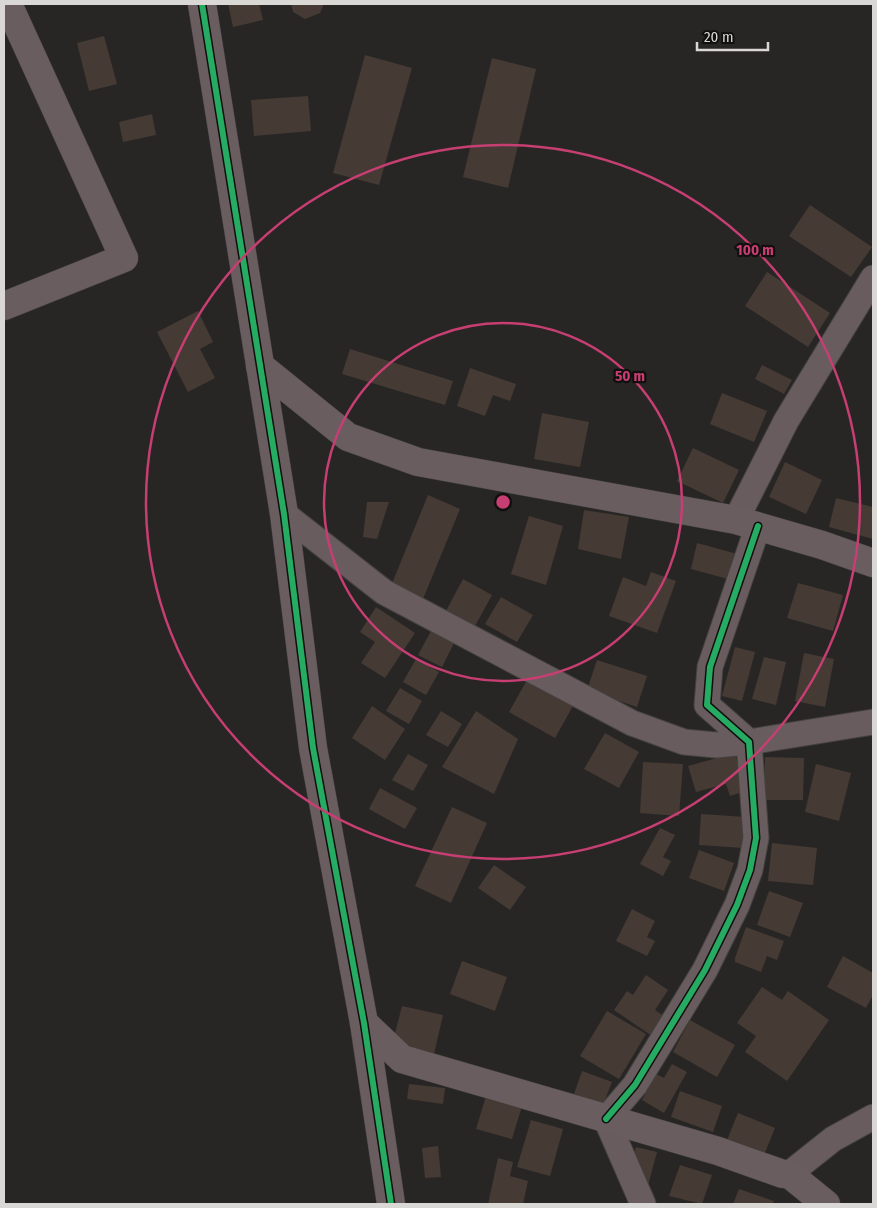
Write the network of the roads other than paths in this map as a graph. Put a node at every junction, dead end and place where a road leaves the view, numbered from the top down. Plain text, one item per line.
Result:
1 (8, 4) edge
2 (202, 4) edge
3 (873, 278) edge
4 (4, 306) edge
5 (260, 366) junction
6 (284, 514) junction
7 (747, 523) junction
8 (873, 563) edge
9 (873, 722) edge
10 (749, 742) junction
11 (364, 1023) junction
12 (873, 1117) edge
13 (606, 1119) junction
14 (789, 1174) junction
15 (391, 1204) edge
16 (643, 1204) edge
17 (826, 1204) edge

1 - 4 street
2 - 5 street
3 - 7 street
5 - 6 street
5 - 7 street
6 - 10 street
6 - 11 street
7 - 8 street
7 - 10 street
9 - 10 street
10 - 13 street
11 - 13 street
11 - 15 street
12 - 14 street
13 - 14 street
13 - 16 street
14 - 17 street

